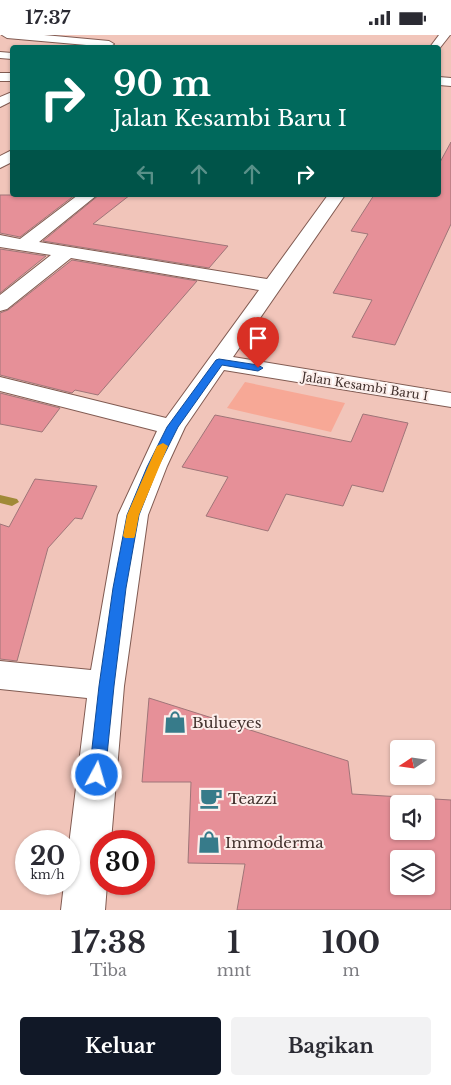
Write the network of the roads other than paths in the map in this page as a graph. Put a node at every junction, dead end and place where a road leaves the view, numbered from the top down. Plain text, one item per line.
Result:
1 (7, 35) edge
2 (445, 35) edge
3 (121, 38) dead end
4 (97, 45) edge
5 (108, 45) edge
6 (437, 45) edge
7 (86, 197) edge
8 (336, 197) edge
9 (0, 241) edge
10 (23, 245) junction
11 (67, 252) junction
12 (274, 286) junction
13 (0, 305) edge
14 (219, 362) junction
15 (0, 384) edge
16 (451, 400) edge
17 (172, 427) junction
18 (0, 675) edge
19 (106, 686) junction
20 (83, 910) edge

1 - 4 street
2 - 6 street
3 - 5 street
7 - 10 street
8 - 12 street
9 - 10 street
10 - 11 street
11 - 12 street
11 - 13 street
12 - 14 street
14 - 16 street, Jalan Kesambi Baru I
14 - 17 street
15 - 17 street
17 - 19 street
18 - 19 street
19 - 20 street

